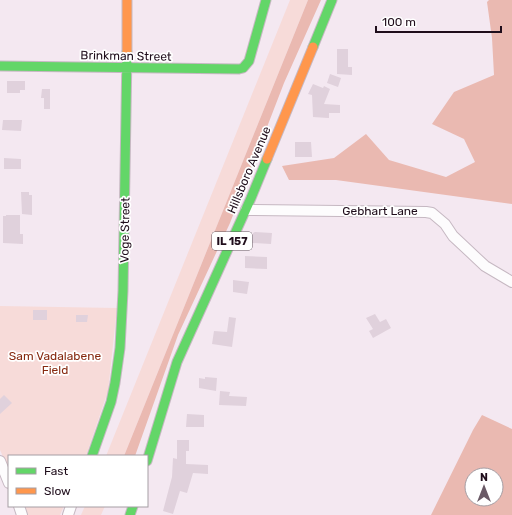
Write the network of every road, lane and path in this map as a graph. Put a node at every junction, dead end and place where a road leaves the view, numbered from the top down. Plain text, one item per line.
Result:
1 (127, 0) edge
2 (266, 0) edge
3 (332, 0) edge
4 (0, 66) edge
5 (127, 68) junction
6 (246, 210) junction
7 (512, 282) edge
8 (92, 455) edge
9 (148, 458) edge
10 (0, 461) edge
11 (8, 481) edge

1 - 5 street, Voge Street
2 - 5 street, Brinkman Street
3 - 6 street, Hillsboro Avenue / IL 157
4 - 5 street, Brinkman Street
5 - 8 street, Voge Street
6 - 7 street, Gebhart Lane
6 - 9 street, Hillsboro Avenue / IL 157
10 - 11 street

